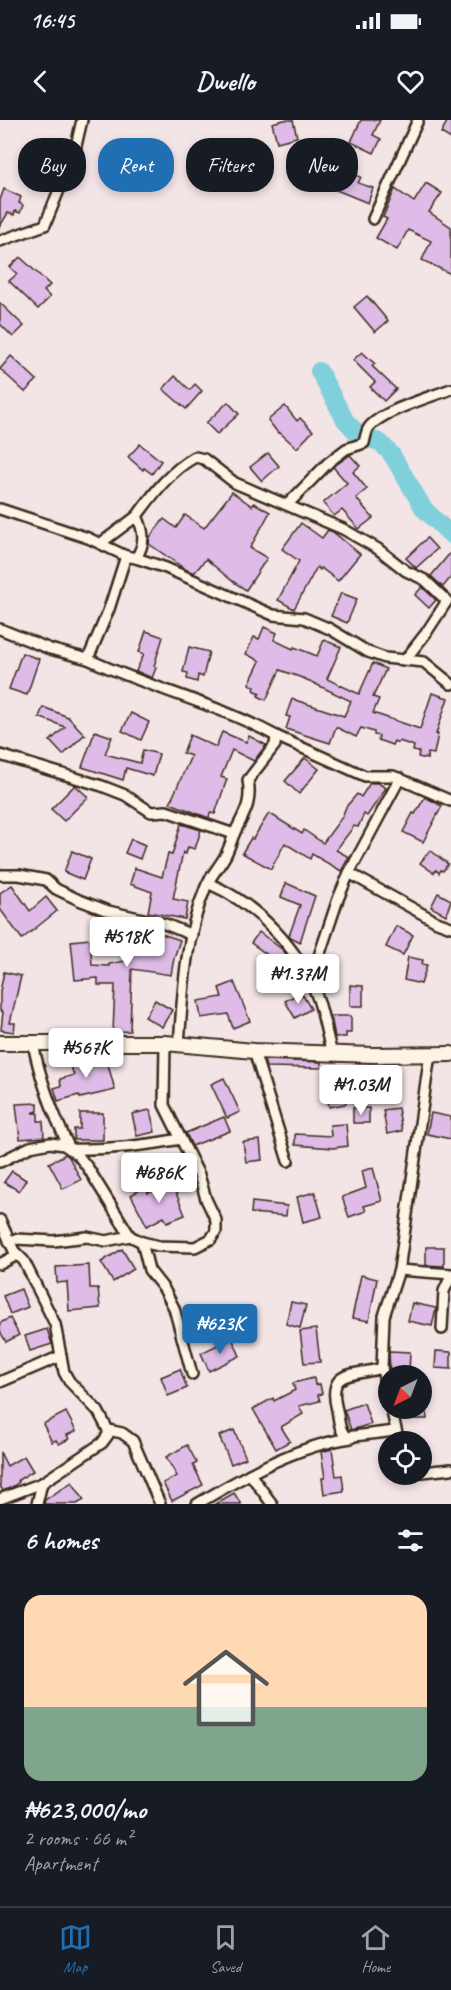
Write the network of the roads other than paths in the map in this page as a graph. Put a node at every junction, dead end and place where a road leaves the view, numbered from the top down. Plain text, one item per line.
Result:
1 (82, 120) edge
2 (418, 120) edge
3 (373, 219) dead end
4 (0, 241) edge
5 (451, 389) edge
6 (288, 504) junction
7 (0, 509) edge
8 (137, 516) junction
9 (101, 543) junction
10 (126, 555) junction
11 (136, 558) junction
12 (0, 629) edge
13 (88, 659) junction
14 (405, 660) junction
15 (451, 684) edge
16 (276, 736) junction
17 (0, 755) edge
18 (400, 778) junction
19 (451, 801) edge
20 (234, 834) junction
21 (349, 873) junction
22 (0, 875) edge
23 (208, 883) junction
24 (451, 927) edge
25 (192, 935) junction
26 (310, 983) junction
27 (0, 1042) edge
28 (33, 1043) junction
29 (172, 1043) junction
30 (254, 1051) junction
31 (332, 1054) junction
32 (429, 1054) junction
33 (451, 1054) edge
34 (181, 1139) junction
35 (70, 1149) junction
36 (288, 1161) dead end
37 (0, 1162) edge
38 (0, 1220) edge
39 (129, 1236) junction
40 (9, 1241) junction
41 (142, 1242) junction
42 (17, 1255) junction
43 (0, 1264) edge
44 (399, 1270) junction
45 (451, 1275) edge
46 (442, 1329) dead end
47 (62, 1356) junction
48 (382, 1365) edge
49 (378, 1369) edge
50 (192, 1374) dead end
51 (0, 1382) edge
52 (393, 1419) edge
53 (108, 1430) junction
54 (395, 1431) edge
55 (378, 1434) edge
56 (351, 1438) junction
57 (451, 1469) edge
58 (432, 1471) edge
59 (250, 1474) junction
60 (42, 1484) junction
61 (0, 1499) edge
62 (37, 1504) edge
63 (160, 1504) edge
64 (197, 1504) edge
65 (272, 1504) edge

1 - 4 street
2 - 3 street
5 - 6 street
6 - 8 street
6 - 14 street
7 - 9 street
8 - 9 street
8 - 11 street
9 - 10 street
10 - 11 street
10 - 13 street
11 - 14 street
12 - 13 street
13 - 16 street
14 - 15 street
16 - 18 street
16 - 20 street
17 - 20 street
18 - 19 street
18 - 21 street
20 - 23 street
21 - 24 street
21 - 26 street
22 - 25 street
23 - 25 street
23 - 26 street
25 - 29 street
26 - 31 street
27 - 28 street
28 - 29 street
28 - 35 street
29 - 30 street
29 - 34 street
30 - 31 street
30 - 36 street
31 - 32 street
32 - 33 street
32 - 44 street
34 - 35 street
34 - 41 street
35 - 37 street
35 - 39 street
38 - 40 street
39 - 40 street
39 - 41 street
40 - 42 street
41 - 50 street
42 - 43 street
42 - 47 street
44 - 45 street
44 - 48 street
45 - 46 street
47 - 51 street
47 - 53 street
49 - 56 street
52 - 54 street
53 - 60 street
53 - 63 street
55 - 56 street
56 - 59 street
57 - 58 street
59 - 64 street
59 - 65 street
60 - 61 street
60 - 62 street

